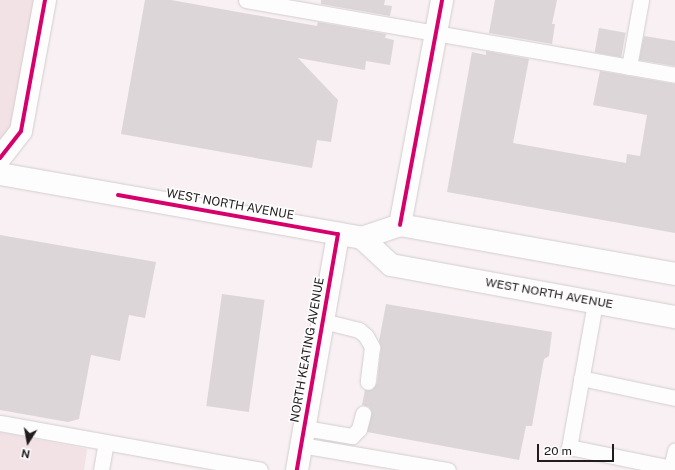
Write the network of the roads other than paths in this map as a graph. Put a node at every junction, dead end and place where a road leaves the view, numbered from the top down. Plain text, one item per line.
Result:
1 (45, 0) edge
2 (246, 0) edge
3 (442, 0) edge
4 (641, 0) edge
5 (436, 34) junction
6 (629, 67) junction
7 (675, 75) edge
8 (0, 158) edge
9 (0, 174) edge
10 (400, 225) junction
11 (338, 234) junction
12 (362, 238) junction
13 (675, 274) edge
14 (595, 303) junction
15 (675, 317) edge
16 (323, 322) junction
17 (581, 378) junction
18 (368, 382) dead end
19 (675, 398) edge
20 (363, 414) dead end
21 (0, 423) edge
22 (303, 437) junction
23 (106, 443) junction
24 (675, 450) edge
25 (671, 469) edge
26 (101, 470) edge
27 (260, 470) edge
28 (297, 470) edge
29 (448, 470) edge

1 - 8 main road
2 - 5 lane
3 - 5 main road
4 - 6 lane
5 - 6 lane
5 - 10 main road
6 - 7 lane
9 - 11 main road, WEST NORTH AVENUE
10 - 12 main road, WEST NORTH AVENUE
10 - 13 main road, WEST NORTH AVENUE
11 - 12 main road, WEST NORTH AVENUE
11 - 16 main road, NORTH KEATING AVENUE
12 - 14 main road, WEST NORTH AVENUE
14 - 15 main road, WEST NORTH AVENUE
14 - 17 lane
16 - 18 lane
16 - 22 main road, NORTH KEATING AVENUE
17 - 19 lane
17 - 25 lane
20 - 22 lane
21 - 23 lane
22 - 28 main road, NORTH KEATING AVENUE
22 - 29 lane
23 - 26 lane
23 - 27 lane
24 - 25 lane

